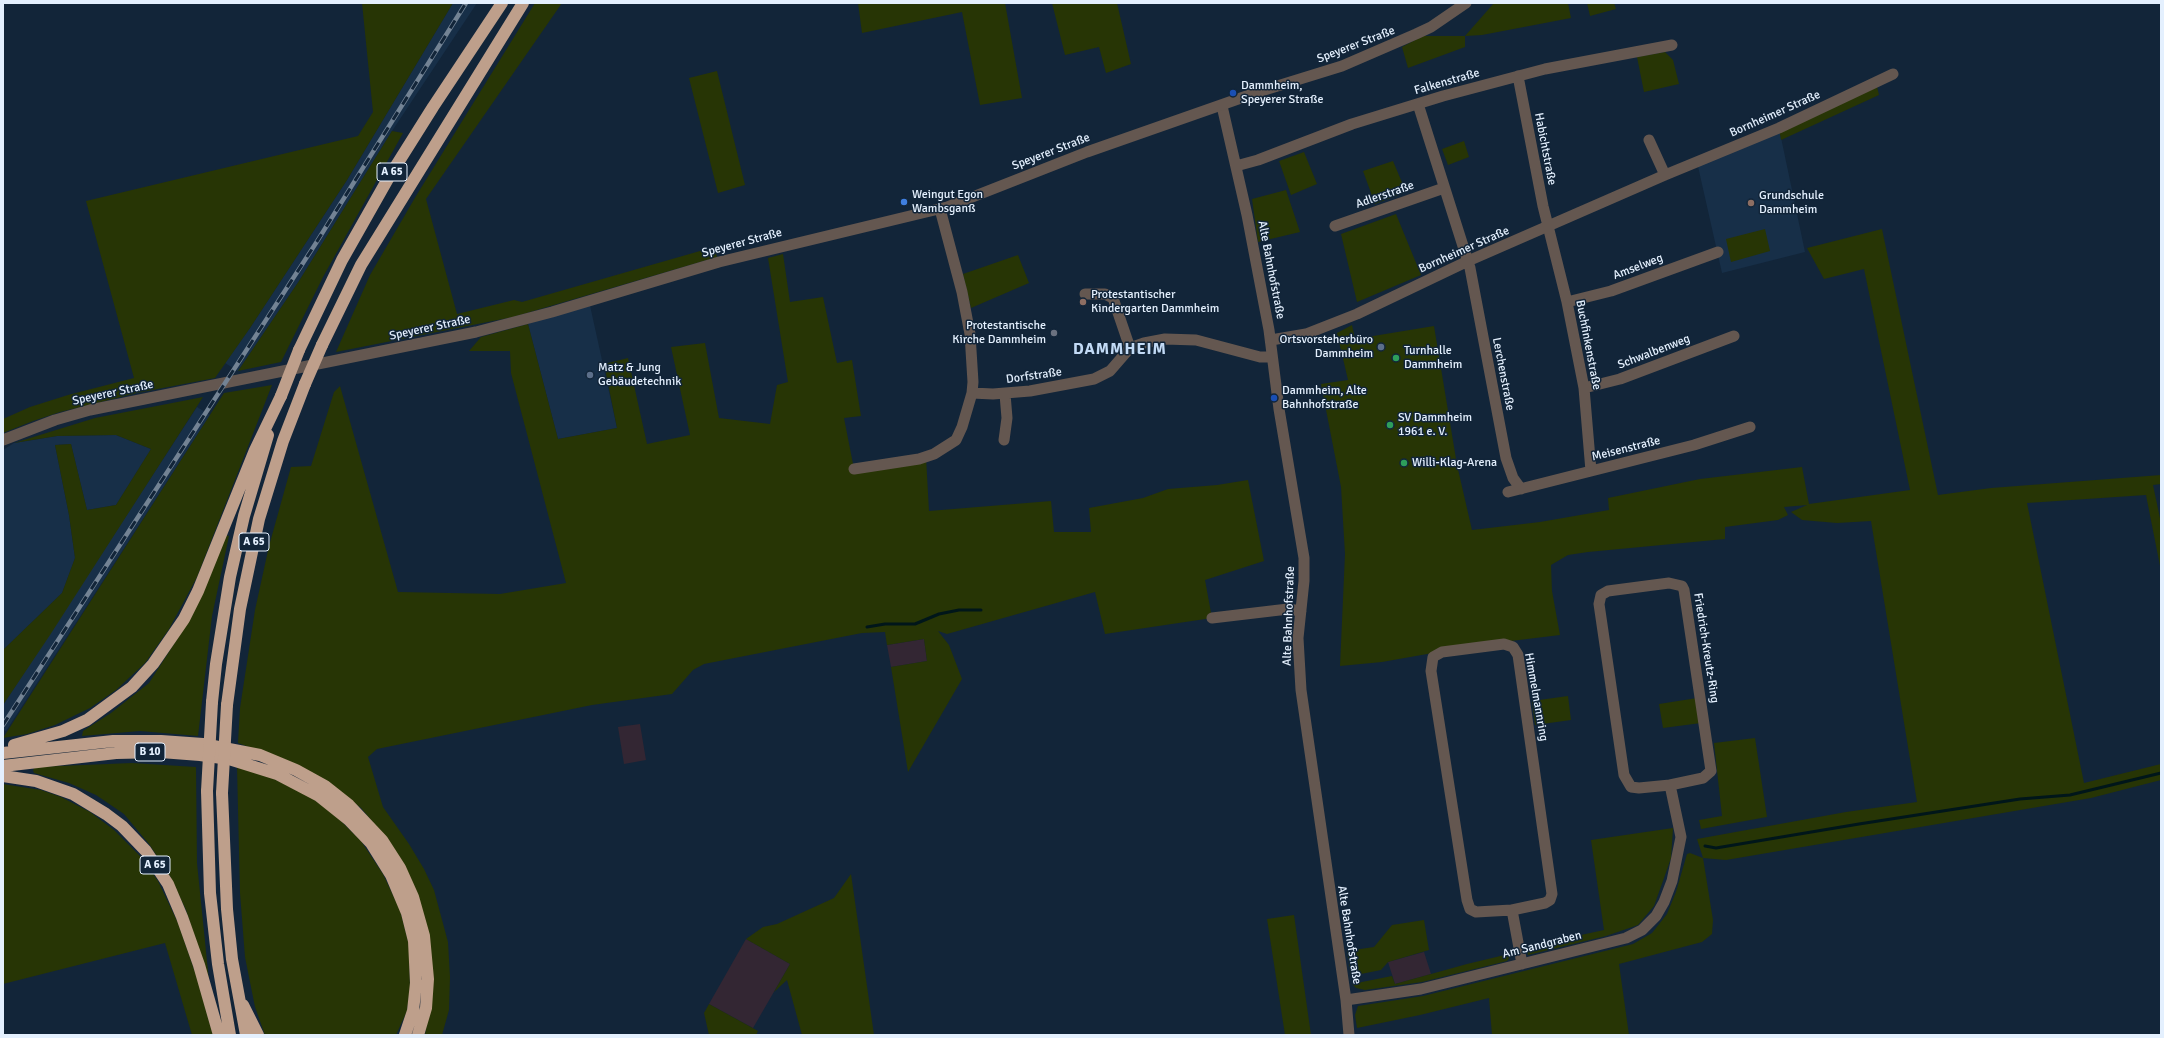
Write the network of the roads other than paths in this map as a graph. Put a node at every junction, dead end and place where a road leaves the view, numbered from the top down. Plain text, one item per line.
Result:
1 (502, 3) edge
2 (523, 3) edge
3 (1466, 3) edge
4 (1672, 45) dead end
5 (1894, 74) dead end
6 (1518, 76) junction
7 (1418, 104) junction
8 (1222, 106) junction
9 (1649, 140) dead end
10 (1236, 166) junction
11 (1665, 175) junction
12 (1444, 188) junction
13 (940, 209) junction
14 (1335, 226) dead end
15 (1547, 226) junction
16 (1718, 252) dead end
17 (1468, 261) junction
18 (1086, 294) dead end
19 (1567, 302) junction
20 (1734, 336) dead end
21 (1270, 340) junction
22 (1130, 348) junction
23 (1272, 357) junction
24 (1584, 388) junction
25 (972, 393) junction
26 (1005, 394) junction
27 (274, 413) junction
28 (1750, 427) dead end
29 (3, 440) edge
30 (1004, 440) dead end
31 (854, 469) dead end
32 (1591, 471) junction
33 (1521, 489) junction
34 (1508, 492) dead end
35 (1301, 611) junction
36 (1212, 618) dead end
37 (3, 747) edge
38 (3, 753) edge
39 (3, 766) edge
40 (3, 776) edge
41 (1670, 785) junction
42 (1512, 910) junction
43 (1522, 964) junction
44 (238, 997) junction
45 (1346, 1000) junction
46 (407, 1030) edge
47 (219, 1035) edge
48 (230, 1035) edge
49 (246, 1035) edge
50 (258, 1035) edge
51 (418, 1035) edge
52 (1349, 1035) edge

1 - 27 highway, A 65, bridge
2 - 44 highway, A 65, bridge
3 - 8 street, Speyerer Straße
4 - 6 street, Falkenstraße
5 - 11 street, Bornheimer Straße
6 - 7 street, Falkenstraße
6 - 15 street, Habichtstraße
7 - 10 street, Falkenstraße
7 - 12 street
8 - 10 street, Alte Bahnhofstraße
8 - 13 street, Speyerer Straße
9 - 11 street
10 - 21 street, Alte Bahnhofstraße
11 - 15 street, Bornheimer Straße
12 - 14 street, Adlerstraße
12 - 17 street
13 - 25 street
13 - 29 street, Speyerer Straße
15 - 17 street, Bornheimer Straße
15 - 19 street, Buchfinkenstraße
16 - 19 street, Amselweg
17 - 21 street, Bornheimer Straße
17 - 33 street, Lerchenstraße
18 - 22 street
19 - 24 street, Buchfinkenstraße
20 - 24 street, Schwalbenweg
21 - 23 street, Alte Bahnhofstraße
22 - 23 street
22 - 26 street, Dorfstraße
23 - 35 street, Alte Bahnhofstraße
24 - 32 street, Buchfinkenstraße
25 - 26 street, Dorfstraße
25 - 31 street
26 - 30 street
27 - 37 highway
27 - 48 highway, A 65, bridge
28 - 32 street, Meisenstraße
32 - 33 street, Meisenstraße
33 - 34 street, Meisenstraße
35 - 36 street
35 - 45 street, Alte Bahnhofstraße
38 - 51 highway, B 10
39 - 46 highway, B 10
40 - 47 highway, A 65
41 - 41 street, Friedrich-Kreutz-Ring
41 - 43 street, Am Sandgraben
42 - 42 street, Himmelmannring
42 - 43 street
43 - 45 street, Am Sandgraben
44 - 49 highway, A 65
44 - 50 highway, A 65
45 - 52 street, Alte Bahnhofstraße

